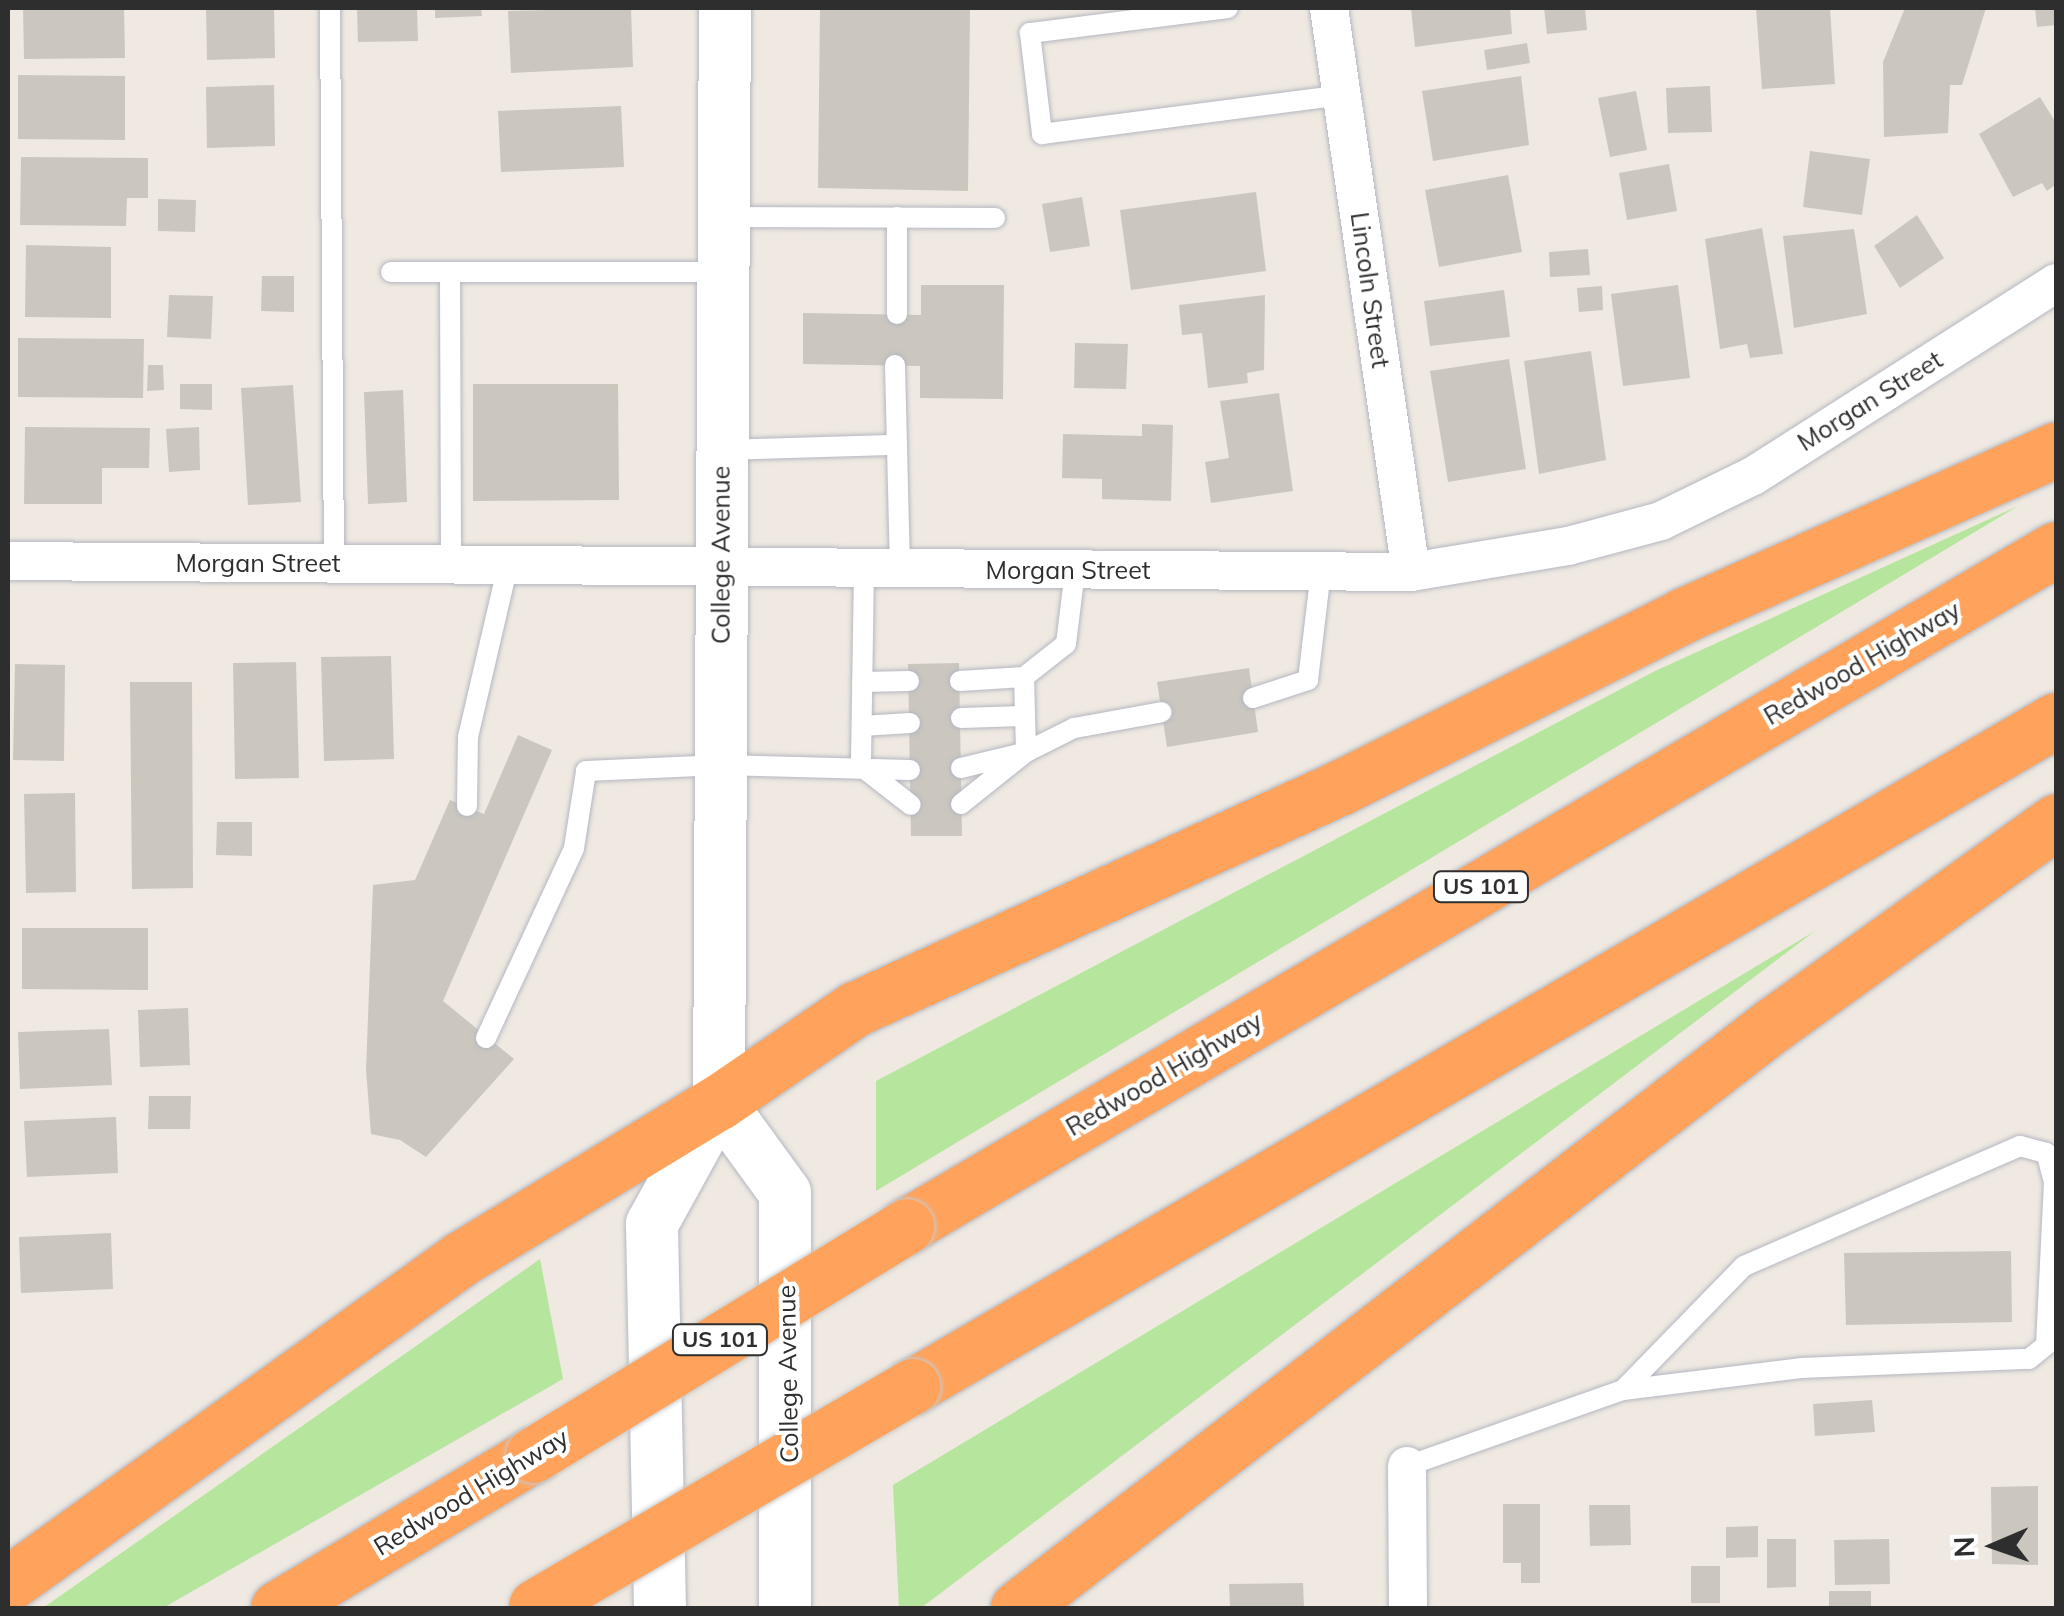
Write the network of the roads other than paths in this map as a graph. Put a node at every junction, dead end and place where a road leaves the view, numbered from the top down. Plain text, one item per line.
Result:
1 (330, 8) edge
2 (725, 8) edge
3 (1228, 8) edge
4 (1329, 8) edge
5 (1341, 95) junction
6 (725, 217) junction
7 (896, 218) junction
8 (995, 218) dead end
9 (391, 272) dead end
10 (724, 272) junction
11 (450, 274) junction
12 (2056, 283) edge
13 (897, 314) dead end
14 (895, 365) dead end
15 (897, 445) junction
16 (2056, 448) edge
17 (722, 450) junction
18 (2056, 549) edge
19 (8, 561) edge
20 (334, 563) junction
21 (450, 565) junction
22 (508, 565) junction
23 (720, 567) junction
24 (882, 568) junction
25 (1074, 571) junction
26 (1321, 572) junction
27 (1410, 572) junction
28 (1024, 677) junction
29 (960, 681) dead end
30 (862, 682) junction
31 (909, 682) dead end
32 (1253, 698) dead end
33 (1162, 712) dead end
34 (1023, 716) junction
35 (960, 718) dead end
36 (2056, 720) edge
37 (910, 723) dead end
38 (862, 726) junction
39 (1026, 752) junction
40 (721, 765) junction
41 (861, 766) junction
42 (961, 768) dead end
43 (910, 770) dead end
44 (961, 804) dead end
45 (911, 805) dead end
46 (467, 806) dead end
47 (2056, 822) edge
48 (486, 1038) dead end
49 (718, 1102) junction
50 (1622, 1390) junction
51 (1407, 1466) joint
52 (8, 1584) edge
53 (534, 1607) edge
54 (278, 1608) edge
55 (660, 1608) edge
56 (785, 1608) edge
57 (1018, 1608) edge
58 (1408, 1608) edge

1 - 20 lane
2 - 6 main road, College Avenue
3 - 5 lane
4 - 5 street, Lincoln Street
5 - 27 street, Lincoln Street
6 - 7 lane
6 - 10 main road, College Avenue
7 - 8 lane
7 - 13 lane
9 - 11 lane
10 - 11 lane
10 - 17 main road, College Avenue
11 - 21 lane
12 - 27 street, Morgan Street
14 - 15 lane
15 - 17 lane
15 - 24 lane
16 - 49 highway
17 - 23 main road, College Avenue
18 - 54 highway, Redwood Highway / US 101, bridge
19 - 20 street, Morgan Street
20 - 21 street, Morgan Street
21 - 22 street, Morgan Street
22 - 23 street, Morgan Street
22 - 46 lane
23 - 24 street, Morgan Street
23 - 40 main road, College Avenue
24 - 25 street, Morgan Street
24 - 30 lane
25 - 26 street, Morgan Street
25 - 28 lane
26 - 27 street, Morgan Street
26 - 32 lane
28 - 29 lane
28 - 34 lane
30 - 31 lane
30 - 38 lane
33 - 39 lane
34 - 35 lane
34 - 39 lane
36 - 53 highway, bridge
37 - 38 lane
38 - 41 lane
39 - 42 lane
39 - 44 lane
40 - 41 lane
40 - 48 lane
40 - 49 main road, College Avenue
41 - 43 lane
41 - 45 lane
47 - 57 highway
49 - 52 highway
49 - 55 main road, College Avenue
49 - 56 main road, College Avenue
50 - 50 lane
50 - 51 lane
51 - 58 street

